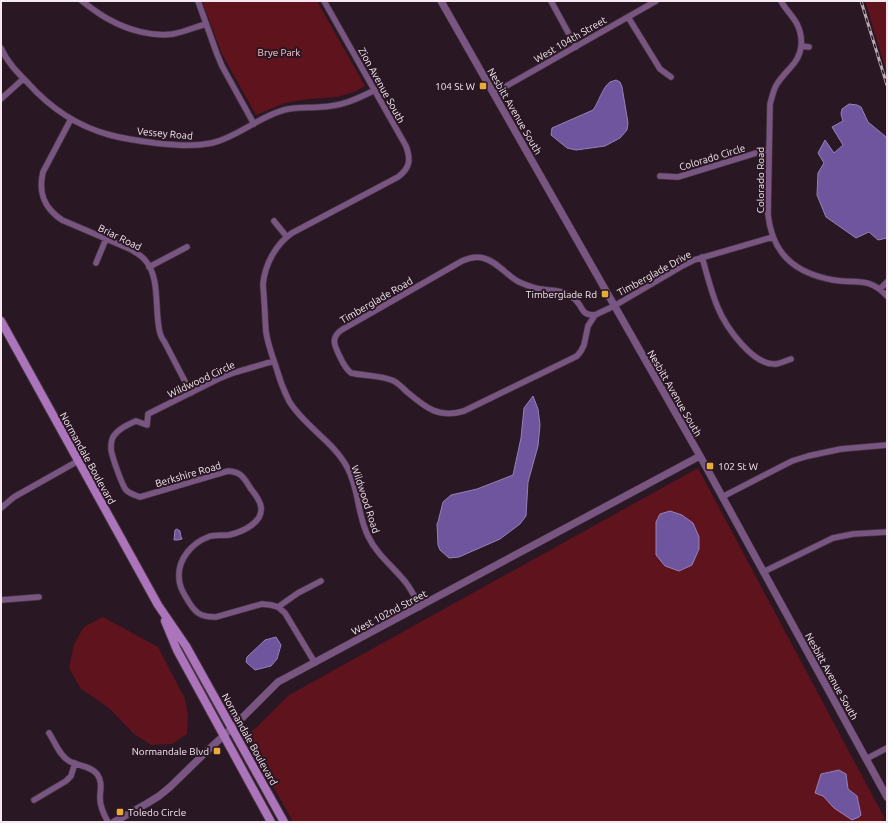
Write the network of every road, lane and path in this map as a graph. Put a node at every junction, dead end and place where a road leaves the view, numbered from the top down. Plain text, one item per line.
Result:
1 (82, 1) edge
2 (198, 1) edge
3 (324, 1) edge
4 (442, 1) edge
5 (551, 1) edge
6 (656, 1) edge
7 (781, 1) edge
8 (628, 17) junction
9 (206, 24) junction
10 (576, 46) junction
11 (801, 46) junction
12 (809, 47) dead end
13 (1, 48) edge
14 (671, 77) dead end
15 (23, 79) junction
16 (375, 90) junction
17 (494, 93) junction
18 (1, 99) edge
19 (71, 119) junction
20 (254, 124) junction
21 (769, 149) junction
22 (660, 176) dead end
23 (274, 221) dead end
24 (773, 236) junction
25 (286, 237) junction
26 (106, 239) junction
27 (187, 247) dead end
28 (702, 257) junction
29 (96, 263) dead end
30 (149, 267) junction
31 (887, 282) edge
32 (880, 289) junction
33 (887, 296) edge
34 (611, 307) junction
35 (595, 315) junction
36 (1, 321) edge
37 (791, 359) dead end
38 (274, 361) junction
39 (191, 393) junction
40 (147, 425) joint
41 (887, 445) edge
42 (700, 456) junction
43 (78, 461) junction
44 (722, 497) junction
45 (1, 508) edge
46 (887, 532) edge
47 (764, 572) junction
48 (321, 581) dead end
49 (39, 598) dead end
50 (1, 600) edge
51 (158, 605) junction
52 (420, 606) junction
53 (278, 608) junction
54 (315, 663) junction
55 (232, 728) junction
56 (49, 733) dead end
57 (224, 736) junction
58 (887, 748) edge
59 (866, 759) junction
60 (75, 763) junction
61 (887, 797) edge
62 (34, 800) dead end
63 (108, 822) edge
64 (114, 822) edge
65 (271, 822) edge
66 (284, 822) edge

1 - 9 street
2 - 9 street
3 - 16 street, Zion Avenue South
4 - 17 street, Nesbitt Avenue South
5 - 10 street
6 - 8 street, West 104th Street
7 - 11 street
8 - 10 street, West 104th Street
8 - 14 street
9 - 20 street
10 - 17 street, West 104th Street
11 - 12 street
11 - 21 street, Colorado Road
13 - 15 street, Vessey Road
15 - 18 street
15 - 19 street, Vessey Road
16 - 20 street, Vessey Road
16 - 25 street, Zion Avenue South
17 - 34 street, Nesbitt Avenue South
19 - 20 street, Vessey Road
19 - 26 street, Briar Road
21 - 22 street, Colorado Circle
21 - 24 street, Colorado Road
23 - 25 street
24 - 28 street, Timberglade Drive
24 - 32 street, Colorado Road
25 - 38 street, Wildwood Road
26 - 29 street
26 - 30 street, Briar Road
27 - 30 street
28 - 34 street, Timberglade Drive
28 - 37 street
30 - 39 street, Briar Road
31 - 32 street
32 - 33 street, Colorado Road
34 - 35 street
34 - 42 street, Nesbitt Avenue South
35 - 35 street, Timberglade Road
36 - 43 main road, Normandale Boulevard
38 - 39 street, Wildwood Circle
38 - 52 street, Wildwood Road
39 - 40 street, Wildwood Circle
40 - 53 street, Berkshire Road
41 - 44 street
42 - 44 street, Nesbitt Avenue South
42 - 52 street, West 102nd Street
43 - 45 street
43 - 51 main road, Normandale Boulevard
44 - 47 street, Nesbitt Avenue South
46 - 47 street
47 - 59 street, Nesbitt Avenue South
48 - 53 street
49 - 50 street
51 - 55 main road, Normandale Boulevard
51 - 57 main road, Normandale Boulevard
52 - 54 street, West 102nd Street
53 - 54 street
54 - 55 street, West 102nd Street
55 - 57 street, West 102nd Street
55 - 66 main road, Normandale Boulevard
56 - 60 street
57 - 64 street, West 102nd Street
57 - 65 main road, Normandale Boulevard
58 - 59 street
59 - 61 street, Nesbitt Avenue South
60 - 62 street
60 - 63 street

